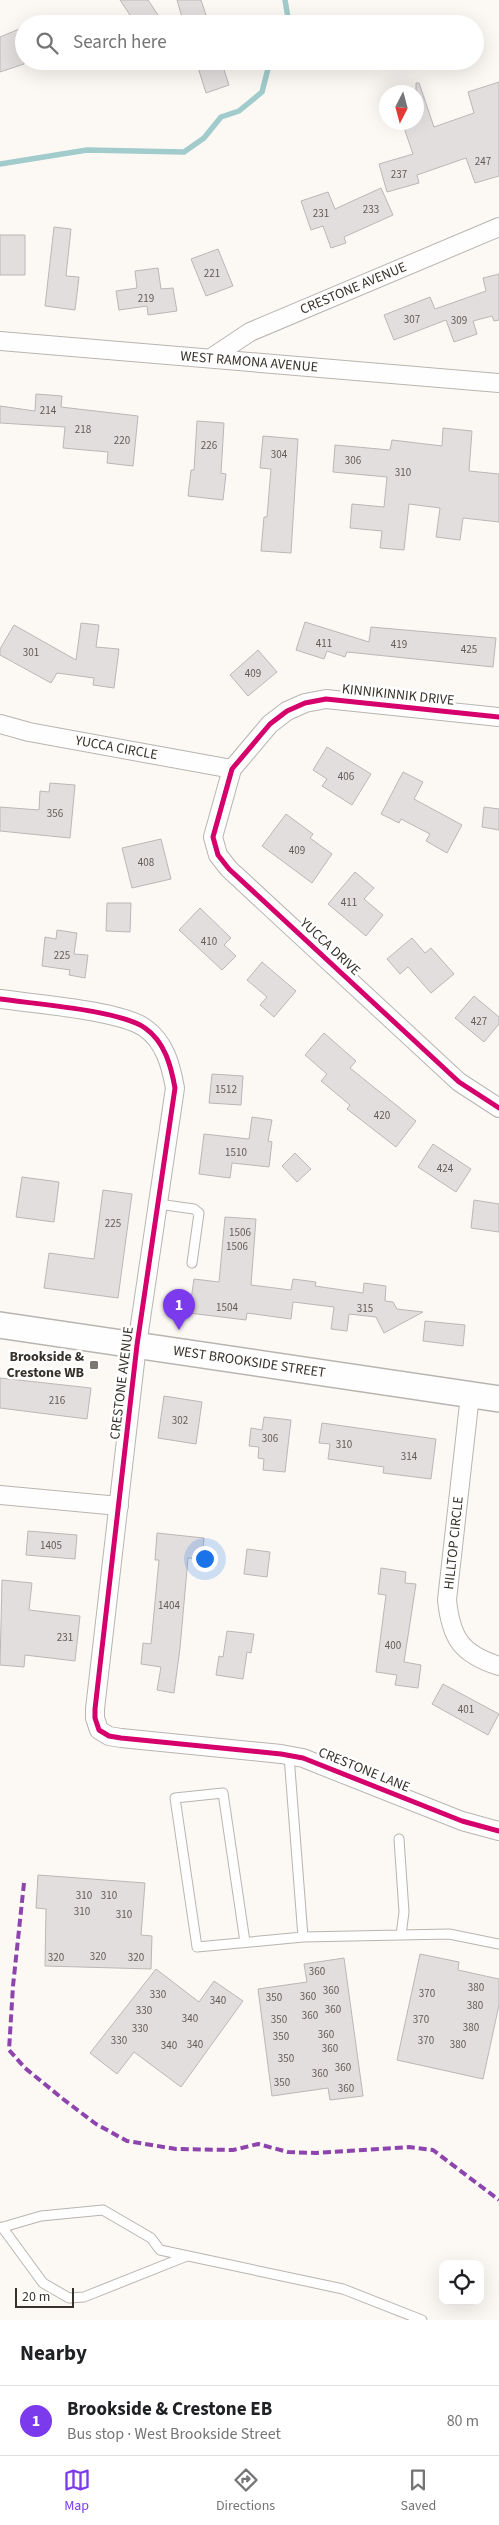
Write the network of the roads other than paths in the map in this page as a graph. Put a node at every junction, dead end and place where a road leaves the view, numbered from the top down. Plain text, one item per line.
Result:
1 (499, 227) edge
2 (0, 341) edge
3 (211, 358) junction
4 (499, 383) edge
5 (499, 717) edge
6 (0, 724) edge
7 (232, 769) junction
8 (0, 999) edge
9 (499, 1108) edge
10 (158, 1204) junction
11 (192, 1263) dead end
12 (0, 1325) edge
13 (138, 1345) junction
14 (470, 1395) junction
15 (499, 1399) edge
16 (0, 1495) edge
17 (119, 1506) junction
18 (499, 1666) edge
19 (98, 1730) joint
20 (289, 1756) junction
21 (499, 1831) edge
22 (399, 1839) dead end
23 (401, 1935) junction
24 (303, 1937) junction
25 (245, 1942) junction
26 (499, 1944) edge
27 (1, 2228) edge
28 (187, 2256) junction
29 (422, 2320) edge

1 - 3 street, CRESTONE AVENUE
2 - 3 street, WEST RAMONA AVENUE
3 - 4 street, WEST RAMONA AVENUE
5 - 7 street, KINNIKINNIK DRIVE
6 - 7 street, YUCCA CIRCLE
7 - 9 street, YUCCA DRIVE
8 - 10 street, CRESTONE AVENUE
10 - 11 lane
10 - 13 street, CRESTONE AVENUE
12 - 13 street, WEST BROOKSIDE STREET
13 - 14 street, WEST BROOKSIDE STREET
13 - 17 street, CRESTONE AVENUE
14 - 15 street, WEST BROOKSIDE STREET
14 - 18 street, HILLTOP CIRCLE
16 - 17 street
17 - 19 street, CRESTONE AVENUE
19 - 20 street, CRESTONE LANE
20 - 21 street, CRESTONE LANE
20 - 24 lane
22 - 23 lane
23 - 24 lane
23 - 26 lane
24 - 25 lane
25 - 25 lane
27 - 28 lane
27 - 28 lane
28 - 29 lane

